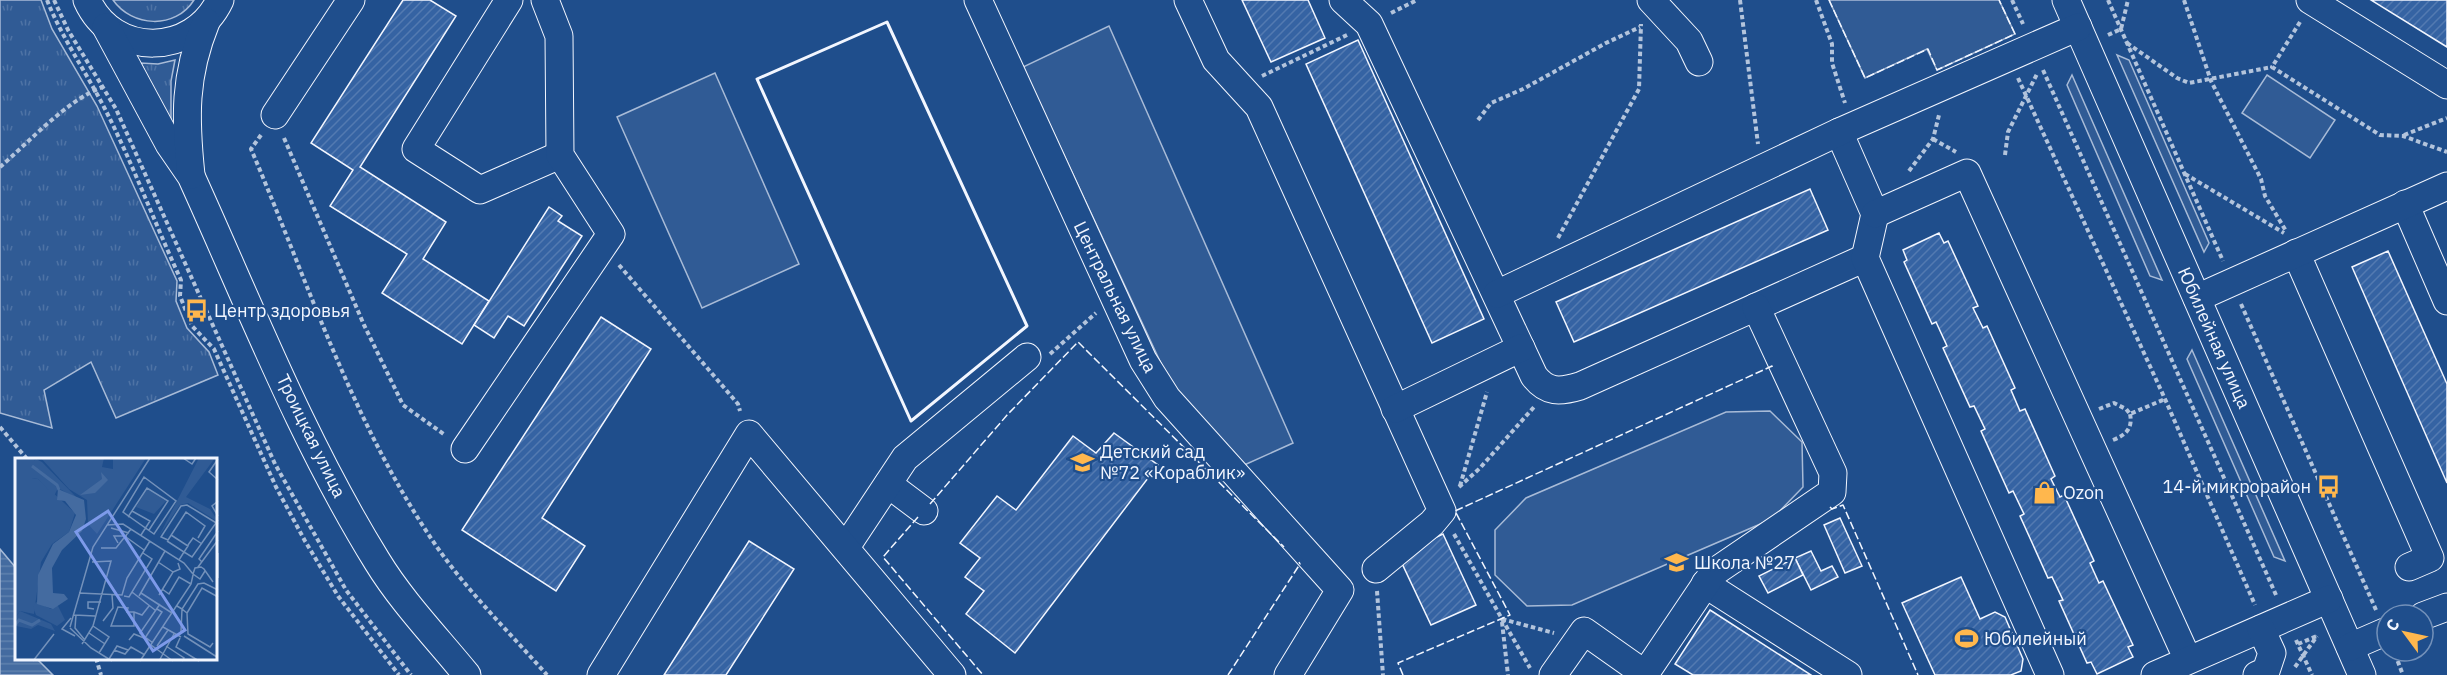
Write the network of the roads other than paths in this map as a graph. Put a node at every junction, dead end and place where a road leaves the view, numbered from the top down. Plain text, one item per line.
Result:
1 (87, 0) edge
2 (351, 0) edge
3 (509, 0) edge
4 (545, 0) edge
5 (978, 0) edge
6 (1188, 0) edge
7 (1343, 0) edge
8 (2066, 0) edge
9 (2312, 1) edge
10 (1647, 9) edge
11 (213, 11) edge
12 (106, 27) junction
13 (2078, 27) junction
14 (1699, 62) dead end
15 (2447, 85) edge
16 (275, 115) road end
17 (1839, 132) junction
18 (560, 155) junction
19 (191, 176) junction
20 (2447, 186) edge
21 (2405, 204) junction
22 (1875, 214) junction
23 (2296, 253) junction
24 (1865, 258) junction
25 (1497, 294) junction
26 (2197, 298) junction
27 (2447, 301) edge
28 (1756, 307) junction
29 (1521, 348) junction
30 (1027, 357) dead end
31 (1395, 409) junction
32 (465, 449) road end
33 (888, 484) junction
34 (924, 511) dead end
35 (846, 547) junction
36 (2409, 567) dead end
37 (1376, 569) road end
38 (1705, 584) junction
39 (2329, 599) junction
40 (2261, 629) junction
41 (2375, 641) edge
42 (2350, 647) junction
43 (2188, 660) junction
44 (467, 675) edge
45 (601, 675) edge
46 (952, 675) edge
47 (1288, 675) edge
48 (1553, 675) edge
49 (1848, 675) edge
50 (2050, 675) edge
51 (2155, 675) edge
52 (2257, 675) edge
53 (2362, 675) edge

1 - 12 street, Троицкая улица
2 - 16 street
3 - 18 street
4 - 18 street
5 - 47 street, Центральная улица
6 - 31 street
7 - 25 street
8 - 13 street, Юбилейная улица
9 - 15 street
10 - 14 street
11 - 12 street
11 - 19 street, Троицкая улица
12 - 19 street, Троицкая улица
13 - 17 street
13 - 26 street, Юбилейная улица
17 - 22 street
17 - 25 street
18 - 32 street
19 - 44 street, Троицкая улица
20 - 21 street
21 - 23 street
21 - 27 street
22 - 24 street
22 - 43 street
23 - 26 street
23 - 36 street
24 - 28 street
24 - 50 street
25 - 29 street
26 - 39 street, Юбилейная улица
28 - 29 street
28 - 38 street
29 - 31 street
30 - 33 street
31 - 37 street
33 - 34 street
33 - 35 street
35 - 45 street
35 - 46 street
38 - 48 street
38 - 49 street
39 - 40 street
39 - 42 street, Юбилейная улица
40 - 43 street
40 - 52 street
41 - 42 street
42 - 53 street, Юбилейная улица
43 - 51 street

